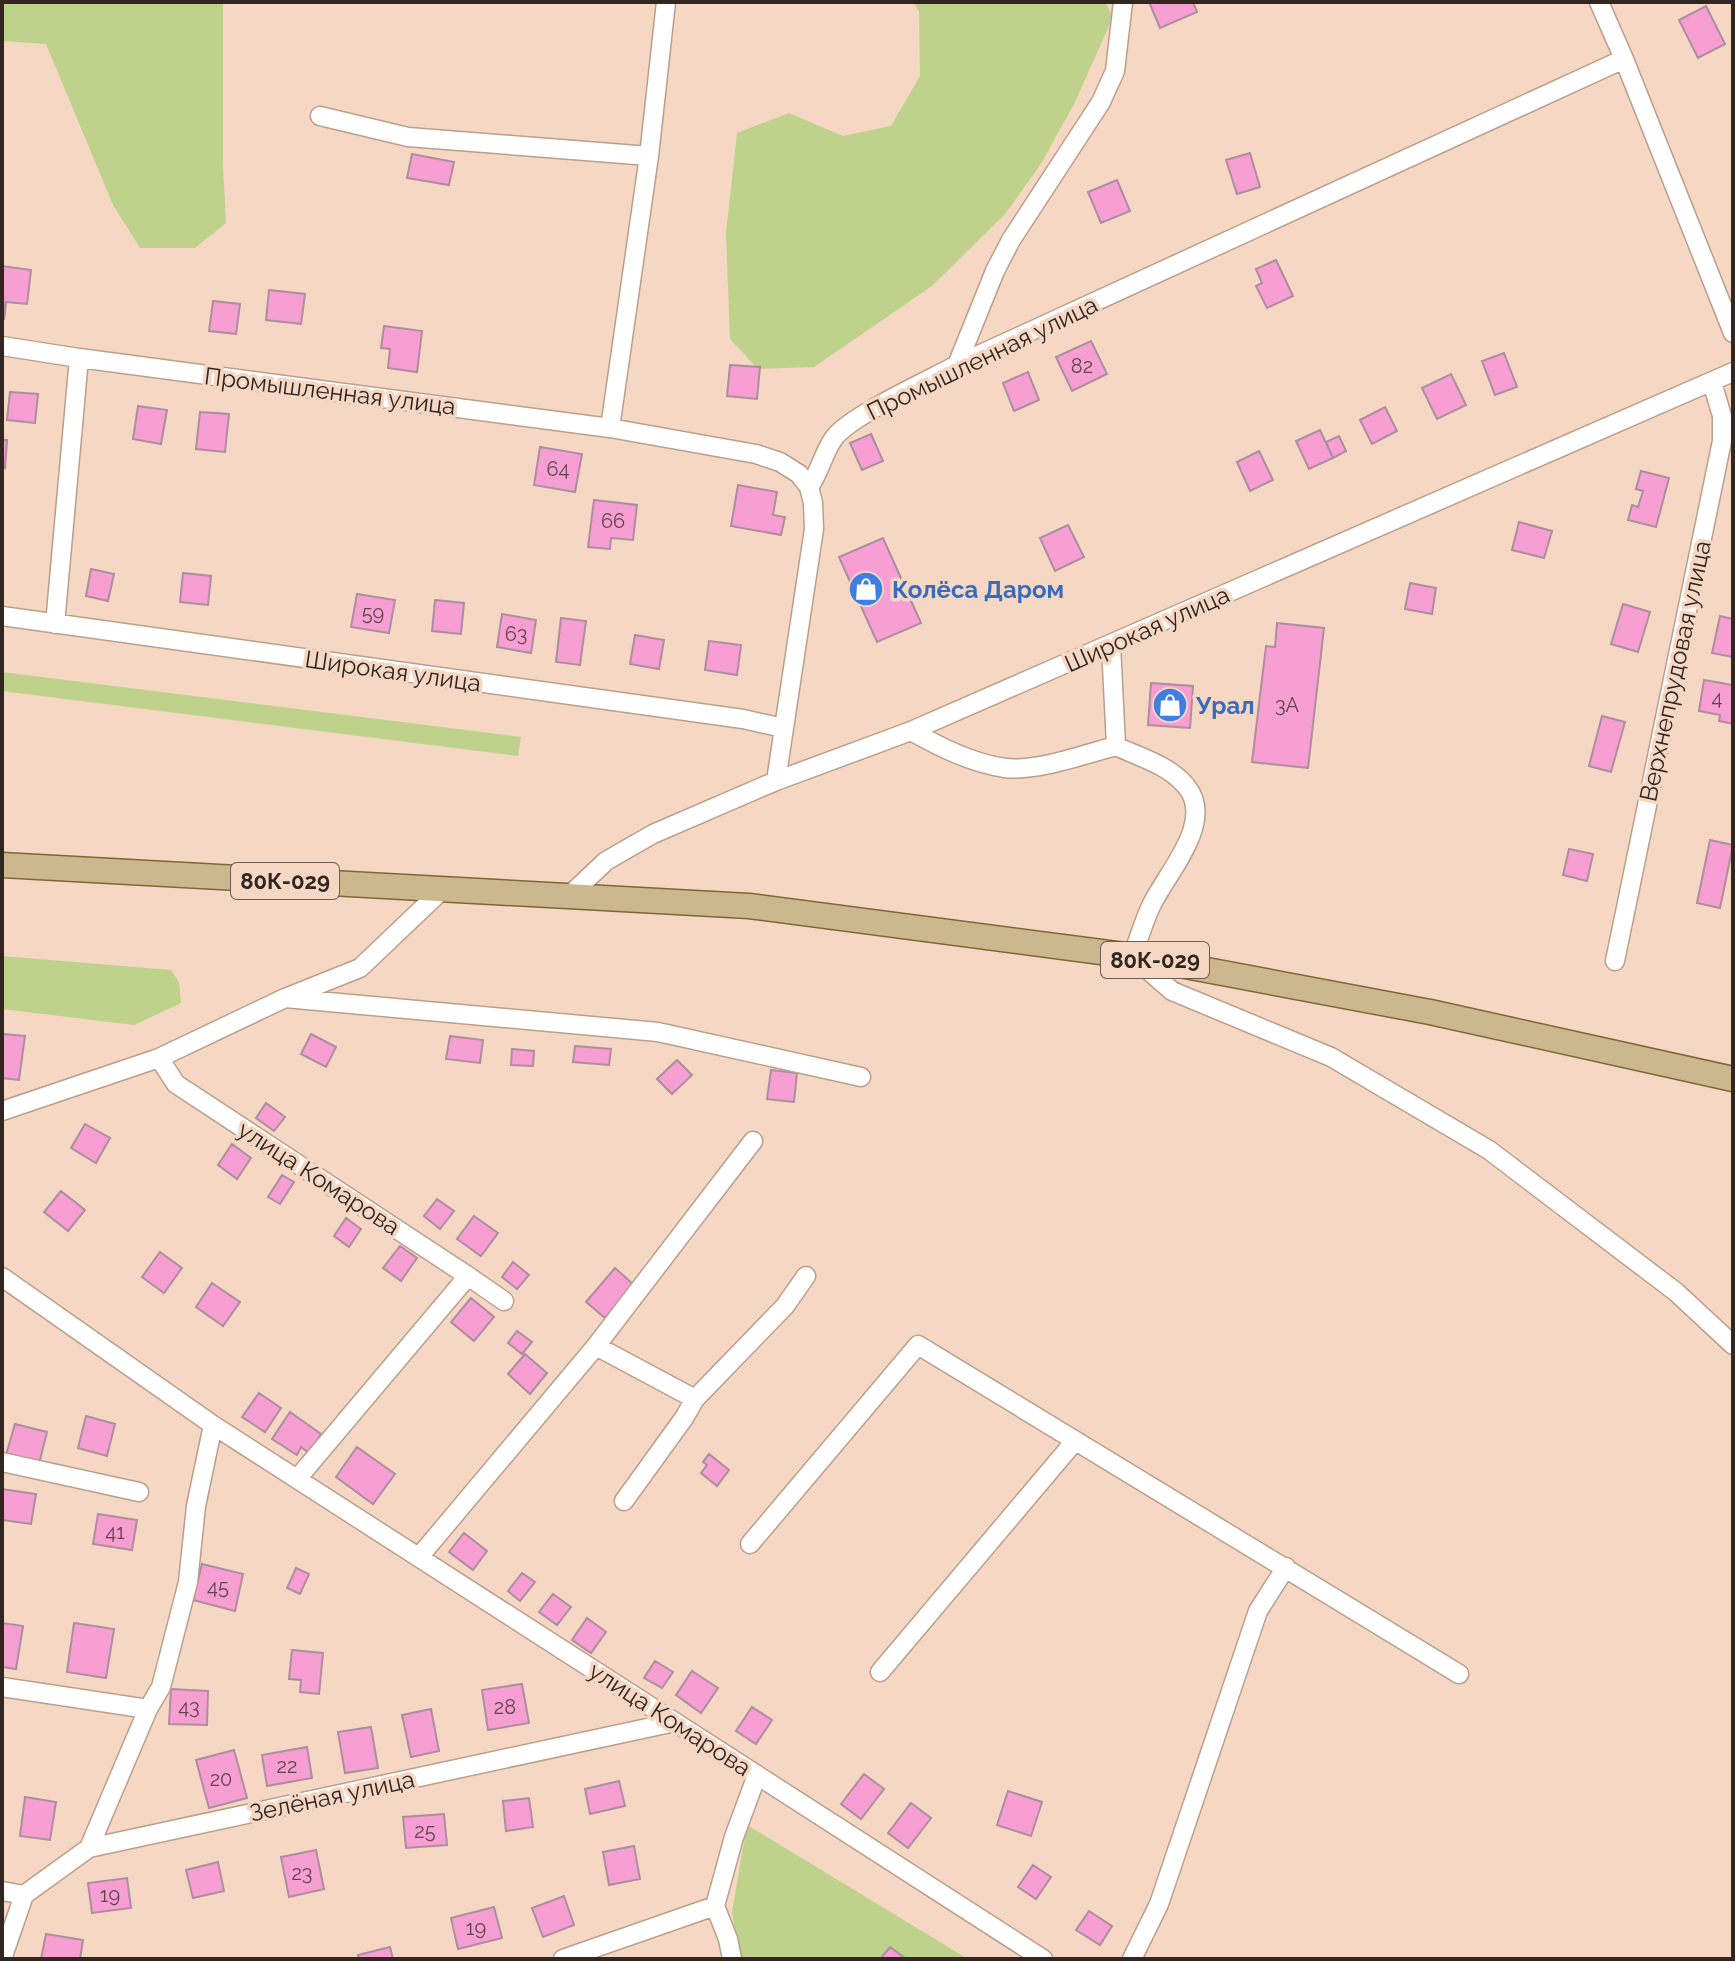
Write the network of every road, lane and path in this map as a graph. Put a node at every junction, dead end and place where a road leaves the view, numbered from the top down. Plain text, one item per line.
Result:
1 (666, 2) edge
2 (1123, 2) edge
3 (1599, 2) edge
4 (1624, 59) junction
5 (320, 116) dead end
6 (649, 156) junction
7 (1733, 333) edge
8 (2, 346) edge
9 (79, 358) junction
10 (957, 365) junction
11 (1733, 372) edge
12 (1712, 382) junction
13 (610, 428) junction
14 (809, 487) junction
15 (2, 616) edge
16 (55, 624) junction
17 (1111, 645) junction
18 (783, 728) junction
19 (911, 731) junction
20 (1116, 746) junction
21 (776, 781) junction
22 (2, 865) edge
23 (443, 889) junction
24 (569, 896) junction
25 (1132, 956) junction
26 (1615, 961) dead end
27 (285, 998) junction
28 (159, 1058) junction
29 (861, 1077) dead end
30 (1733, 1079) edge
31 (2, 1111) edge
32 (753, 1141) dead end
33 (468, 1276) junction
34 (806, 1276) dead end
35 (2, 1277) edge
36 (504, 1301) dead end
37 (1733, 1345) edge
38 (596, 1346) junction
39 (695, 1399) junction
40 (213, 1425) junction
41 (1075, 1441) junction
42 (2, 1462) edge
43 (297, 1479) junction
44 (139, 1492) dead end
45 (624, 1501) dead end
46 (750, 1544) dead end
47 (419, 1557) junction
48 (1286, 1567) junction
49 (880, 1672) dead end
50 (1459, 1674) dead end
51 (2, 1687) edge
52 (148, 1709) junction
53 (675, 1722) junction
54 (757, 1775) junction
55 (89, 1848) junction
56 (2, 1891) edge
57 (24, 1895) junction
58 (715, 1906) junction
59 (2, 1959) edge
60 (563, 1959) edge
61 (732, 1959) edge
62 (1043, 1959) edge
63 (1132, 1959) edge

1 - 6 street
2 - 10 street
3 - 4 street
4 - 7 street
4 - 10 street, Промышленная улица
5 - 6 street
6 - 13 street
8 - 9 street, Промышленная улица
9 - 13 street, Промышленная улица
9 - 16 street
10 - 14 street, Промышленная улица
11 - 12 street, Широкая улица
12 - 17 street, Широкая улица
12 - 26 street, Верхнепрудовая улица
13 - 14 street, Промышленная улица
14 - 18 street
15 - 16 street, Широкая улица
16 - 18 street, Широкая улица
17 - 19 street, Широкая улица
17 - 20 street
18 - 21 street
19 - 20 street
19 - 21 street, Широкая улица
20 - 25 street
21 - 24 street, Широкая улица
22 - 23 main road, 80К-029
23 - 24 main road, 80К-029
23 - 27 street
24 - 25 main road, 80К-029
25 - 30 main road, 80К-029
25 - 37 street
27 - 28 street
27 - 29 street
28 - 31 street
28 - 33 street, улица Комарова
32 - 38 street
33 - 36 street, улица Комарова
33 - 43 street
34 - 39 street
35 - 40 street, улица Комарова
38 - 39 street
38 - 47 street
39 - 45 street
40 - 43 street, улица Комарова
40 - 52 street
41 - 46 street
41 - 48 street
41 - 49 street
42 - 44 street
43 - 47 street, улица Комарова
47 - 53 street, улица Комарова
48 - 50 street
48 - 63 street
51 - 52 street
52 - 55 street
53 - 54 street, улица Комарова
53 - 55 street, Зелёная улица
54 - 58 street
54 - 62 street, улица Комарова
55 - 57 street, Зелёная улица
56 - 57 street
57 - 59 street
58 - 60 street
58 - 61 street

